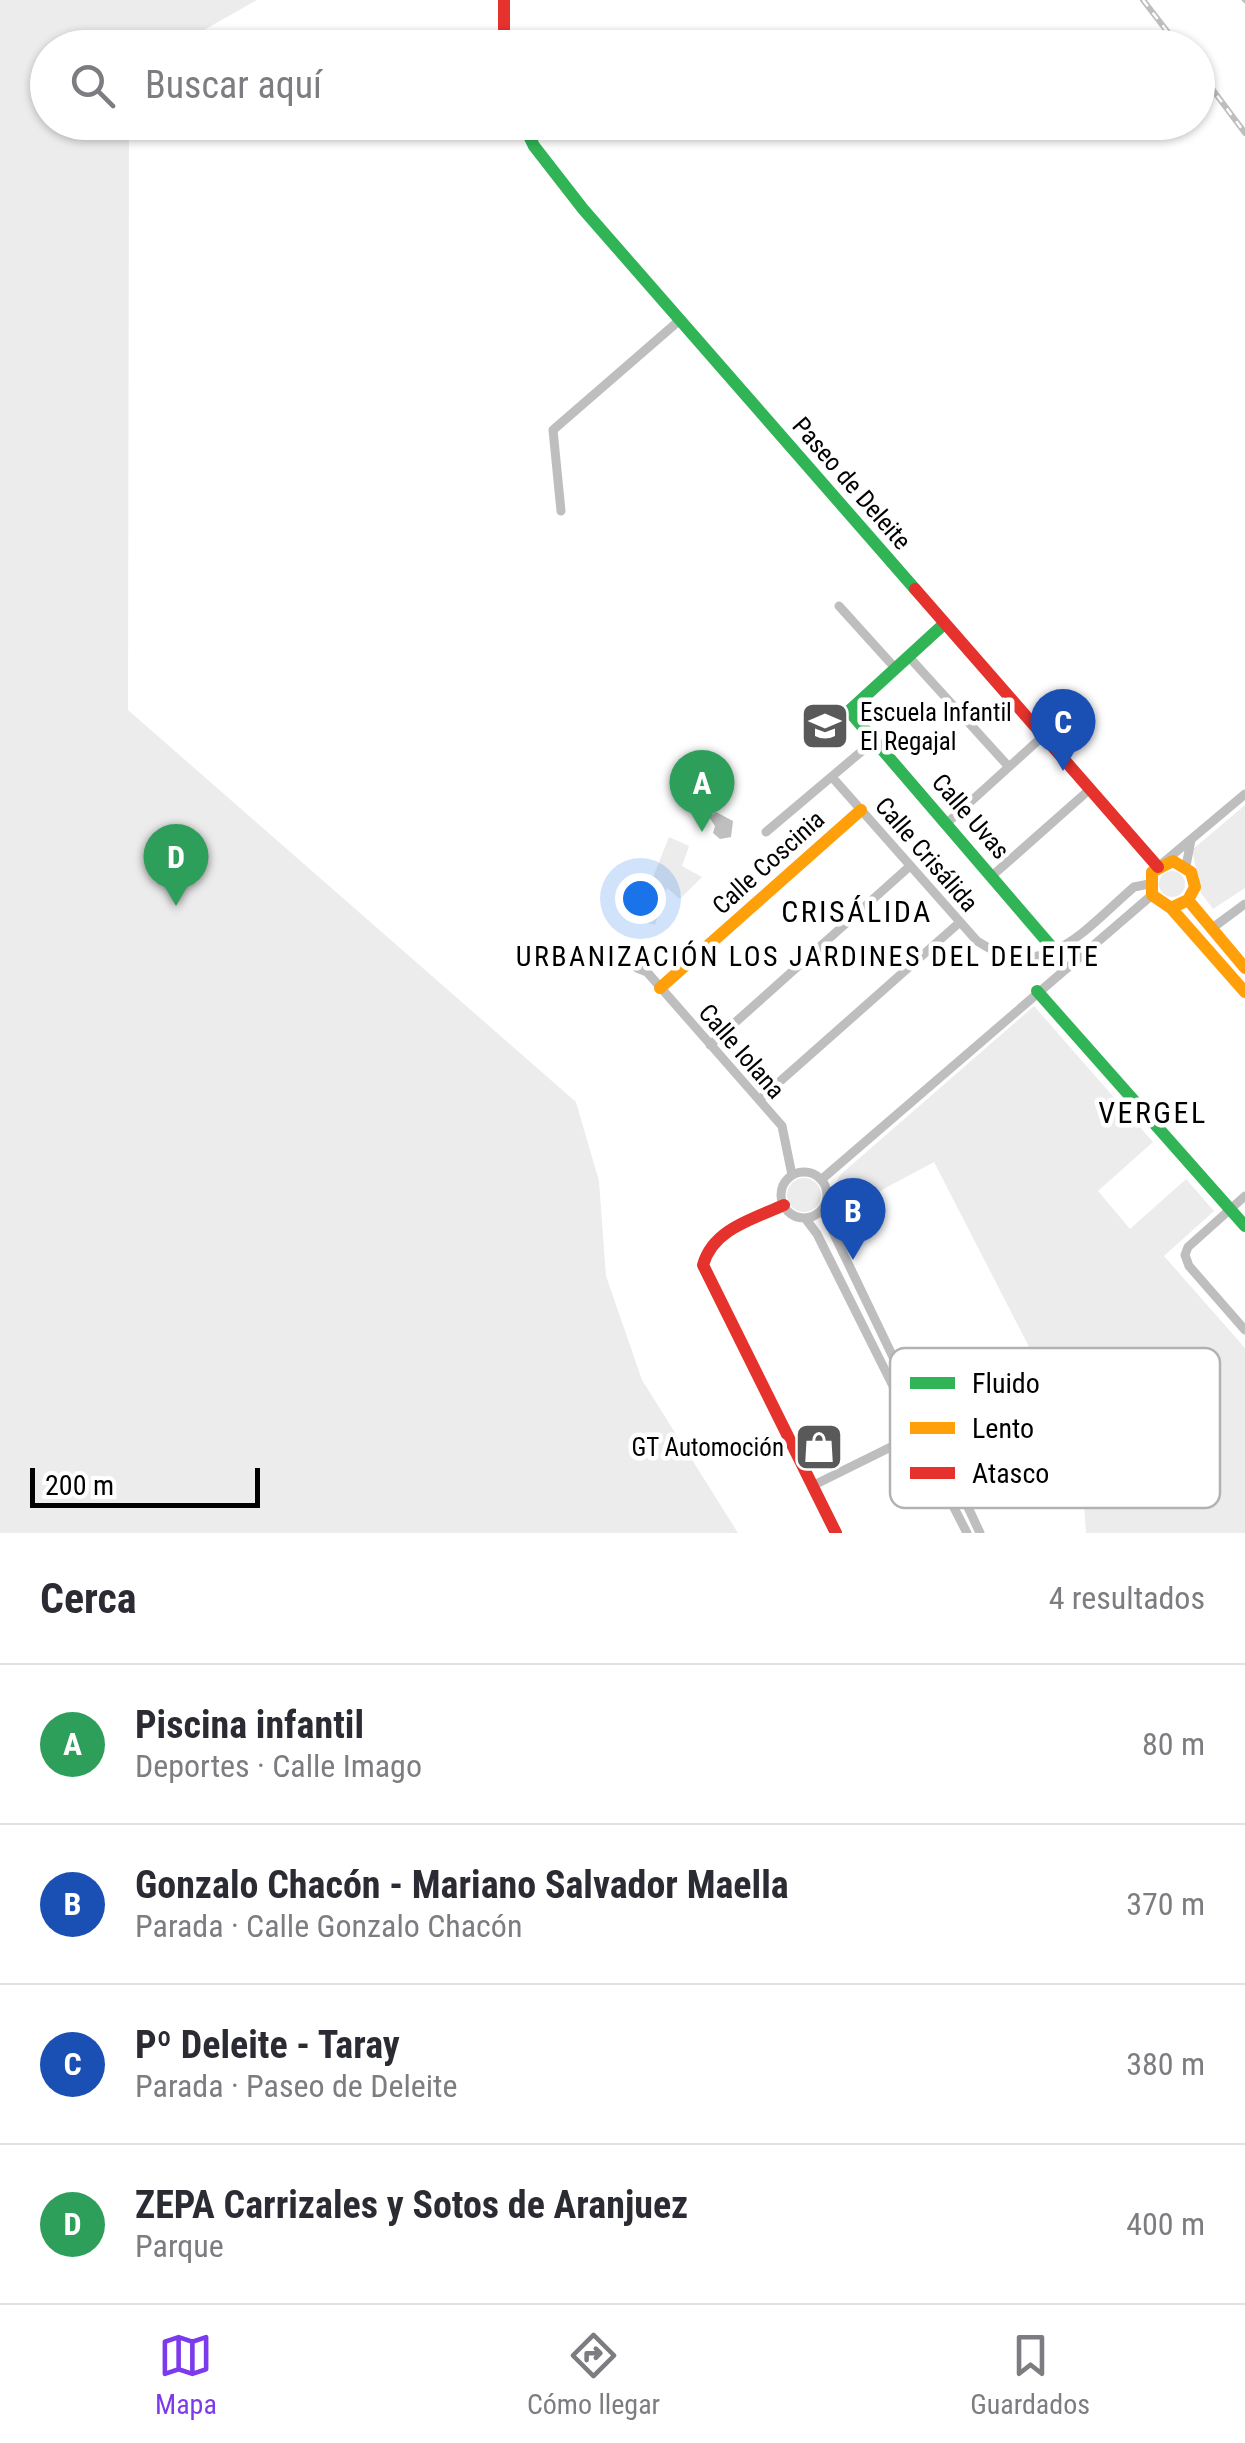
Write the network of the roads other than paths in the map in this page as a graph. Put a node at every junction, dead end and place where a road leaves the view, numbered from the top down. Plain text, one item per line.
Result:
1 (504, 0) edge
2 (504, 30) edge
3 (533, 140) edge
4 (681, 320) junction
5 (561, 511) dead end
6 (839, 606) dead end
7 (944, 624) junction
8 (910, 657) junction
9 (896, 670) junction
10 (1042, 737) junction
11 (875, 740) junction
12 (1009, 767) junction
13 (832, 777) junction
14 (1089, 790) junction
15 (1245, 794) edge
16 (861, 810) junction
17 (947, 823) junction
18 (766, 832) dead end
19 (1194, 837) junction
20 (1160, 865) junction
21 (910, 866) junction
22 (1186, 866) junction
23 (993, 875) junction
24 (1150, 889) junction
25 (1188, 900) junction
26 (1245, 904) edge
27 (1171, 908) junction
28 (960, 922) junction
29 (1211, 929) junction
30 (1056, 952) junction
31 (637, 968) dead end
32 (1245, 968) edge
33 (660, 988) junction
34 (1037, 990) junction
35 (1245, 992) edge
36 (710, 1045) junction
37 (759, 1100) junction
38 (792, 1175) junction
39 (822, 1179) junction
40 (1245, 1196) edge
41 (784, 1205) junction
42 (1230, 1209) junction
43 (822, 1210) junction
44 (804, 1218) junction
45 (1245, 1226) edge
46 (1245, 1330) edge
47 (890, 1351) edge
48 (890, 1380) edge
49 (890, 1447) edge
50 (812, 1486) junction
51 (954, 1508) edge
52 (968, 1508) edge
53 (836, 1533) edge
54 (967, 1533) edge
55 (980, 1533) edge

1 - 2 street
3 - 4 street, Paseo de Deleite
4 - 5 street
4 - 7 street, Paseo de Deleite
6 - 9 street
7 - 8 street
7 - 10 street, Paseo de Deleite
8 - 9 street
8 - 12 street
9 - 11 street, Calle Uvas
10 - 12 street
10 - 14 street, Paseo de Deleite
11 - 13 street
11 - 17 street, Calle Uvas
12 - 17 street
13 - 16 street, Calle Crisálida
13 - 18 street
14 - 20 street, Paseo de Deleite
14 - 23 street
15 - 19 street
16 - 21 street, Calle Crisálida
16 - 33 street, Calle Coscinia
17 - 23 street, Calle Uvas
19 - 20 street
19 - 22 street
20 - 22 street
20 - 24 street
21 - 28 street, Calle Crisálida
21 - 36 street
22 - 25 street
23 - 30 street, Calle Uvas
24 - 27 street
24 - 30 street
24 - 34 street
25 - 27 street
25 - 29 street
26 - 29 street
27 - 35 street
28 - 30 street, Calle Crisálida
28 - 37 street
29 - 32 street
31 - 33 street, Calle Iolana
33 - 36 street, Calle Iolana
34 - 39 street
34 - 42 street
36 - 37 street, Calle Iolana
37 - 38 street, Calle Iolana
38 - 39 street
38 - 41 street
39 - 43 street
40 - 42 street
41 - 44 street
41 - 50 street
42 - 45 street
42 - 46 street
43 - 44 street
43 - 47 street
44 - 48 street
49 - 50 street
50 - 53 street
51 - 54 street
52 - 55 street

